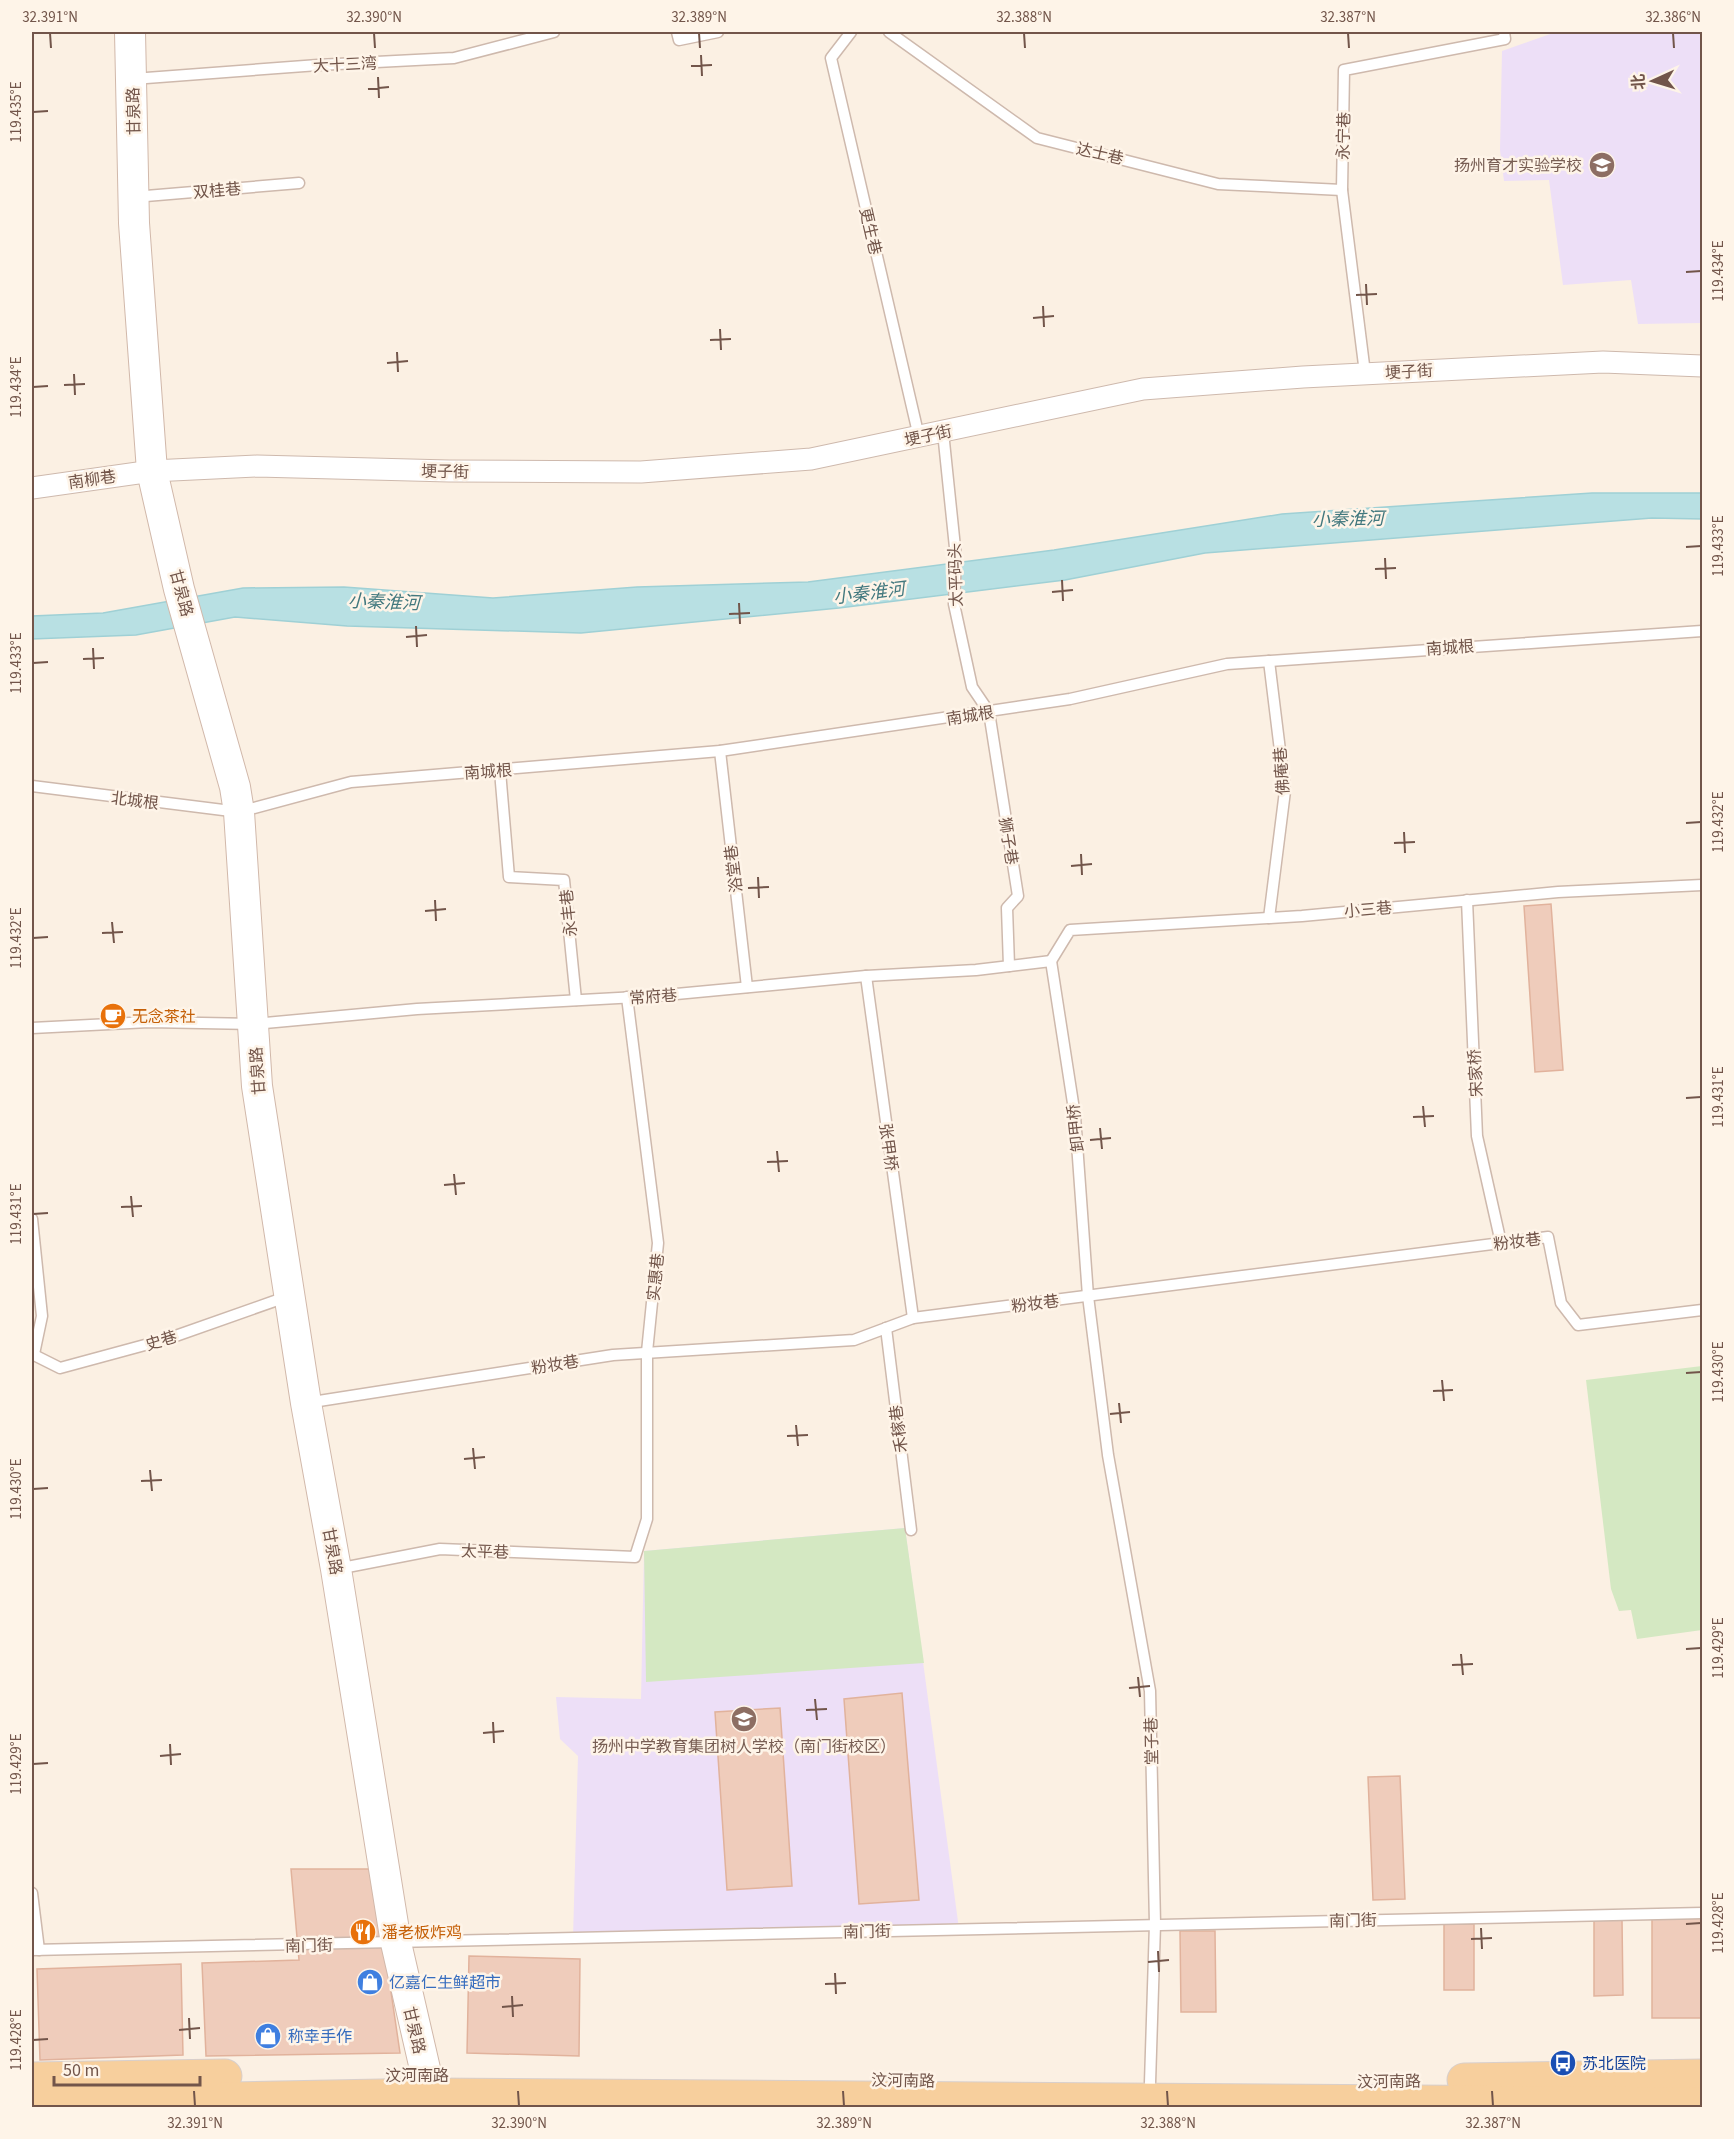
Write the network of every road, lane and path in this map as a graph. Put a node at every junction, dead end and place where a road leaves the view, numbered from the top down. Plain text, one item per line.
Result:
1 (130, 32) edge
2 (554, 32) edge
3 (677, 32) edge
4 (718, 32) edge
5 (851, 32) edge
6 (890, 32) edge
7 (1504, 32) edge
8 (133, 79) junction
9 (299, 183) dead end
10 (1342, 190) junction
11 (134, 197) junction
12 (1702, 366) edge
13 (1365, 373) junction
14 (943, 432) junction
15 (919, 436) junction
16 (152, 471) junction
17 (32, 488) edge
18 (1702, 631) edge
19 (1269, 661) junction
20 (988, 712) junction
21 (720, 751) junction
22 (500, 771) junction
23 (32, 786) edge
24 (239, 812) junction
25 (1702, 885) edge
26 (1467, 900) junction
27 (1269, 918) junction
28 (1051, 961) junction
29 (1009, 966) junction
30 (866, 976) junction
31 (747, 987) junction
32 (627, 998) junction
33 (576, 1000) junction
34 (254, 1024) junction
35 (32, 1028) edge
36 (32, 1219) edge
37 (1501, 1243) junction
38 (291, 1295) junction
39 (1088, 1296) junction
40 (1702, 1310) edge
41 (913, 1318) junction
42 (886, 1328) junction
43 (647, 1352) junction
44 (33, 1354) edge
45 (306, 1403) junction
46 (911, 1530) dead end
47 (635, 1557) joint
48 (336, 1569) junction
49 (32, 1893) edge
50 (1702, 1913) edge
51 (1155, 1924) junction
52 (396, 1943) junction
53 (35, 1950) edge
54 (1702, 2076) edge
55 (32, 2079) edge
56 (430, 2092) edge
57 (1150, 2096) edge
58 (32, 2103) edge
59 (1702, 2104) edge

1 - 8 street, 甘泉路
2 - 8 lane, 大十三湾
3 - 4 lane
5 - 15 lane, 更生巷
6 - 10 lane, 达士巷
7 - 10 lane, 永宁巷
8 - 11 street, 甘泉路
9 - 11 lane, 双桂巷
10 - 13 lane, 永宁巷
11 - 16 street, 甘泉路
12 - 13 street, 埂子街
13 - 14 street, 埂子街
14 - 15 street, 埂子街
14 - 20 lane, 太平码头
15 - 16 street, 埂子街
16 - 17 street, 南柳巷
16 - 24 street, 甘泉路
18 - 19 lane, 南城根
19 - 20 lane, 南城根
19 - 27 lane, 佛庵巷
20 - 21 lane, 南城根
20 - 29 lane, 狮子巷
21 - 22 lane, 南城根
21 - 31 lane, 浴堂巷
22 - 24 lane, 南城根
22 - 33 lane, 永丰巷
23 - 24 lane, 北城根
24 - 34 street, 甘泉路
25 - 26 lane, 小三巷
26 - 27 lane, 小三巷
26 - 37 lane, 宋家桥
27 - 28 lane, 小三巷
28 - 29 lane, 常府巷
28 - 39 lane, 卸甲桥
29 - 30 lane, 常府巷
30 - 31 lane, 常府巷
30 - 41 lane, 张甲桥
31 - 32 lane, 常府巷
32 - 33 lane, 常府巷
32 - 43 lane, 实惠巷
33 - 34 lane, 常府巷
34 - 35 lane, 常府巷
34 - 38 street, 甘泉路
36 - 44 lane
37 - 39 lane, 粉妆巷
37 - 40 lane, 粉妆巷
38 - 44 lane, 史巷
38 - 45 street, 甘泉路
39 - 41 lane, 粉妆巷
39 - 51 lane, 堂子巷
41 - 42 lane, 粉妆巷
42 - 43 lane, 粉妆巷
42 - 46 lane, 禾稼巷
43 - 45 lane, 粉妆巷
43 - 47 lane, 实惠巷
45 - 48 street, 甘泉路
47 - 48 lane, 太平巷
48 - 52 street, 甘泉路
49 - 53 lane
50 - 51 lane, 南门街
51 - 52 lane, 南门街
51 - 57 lane, 堂子巷
52 - 53 lane, 南门街
52 - 56 street, 甘泉路
54 - 57 main road, 汶河南路
55 - 56 main road, 汶河南路
56 - 57 main road, 汶河南路
56 - 58 main road, 汶河南路
57 - 59 main road, 汶河南路

